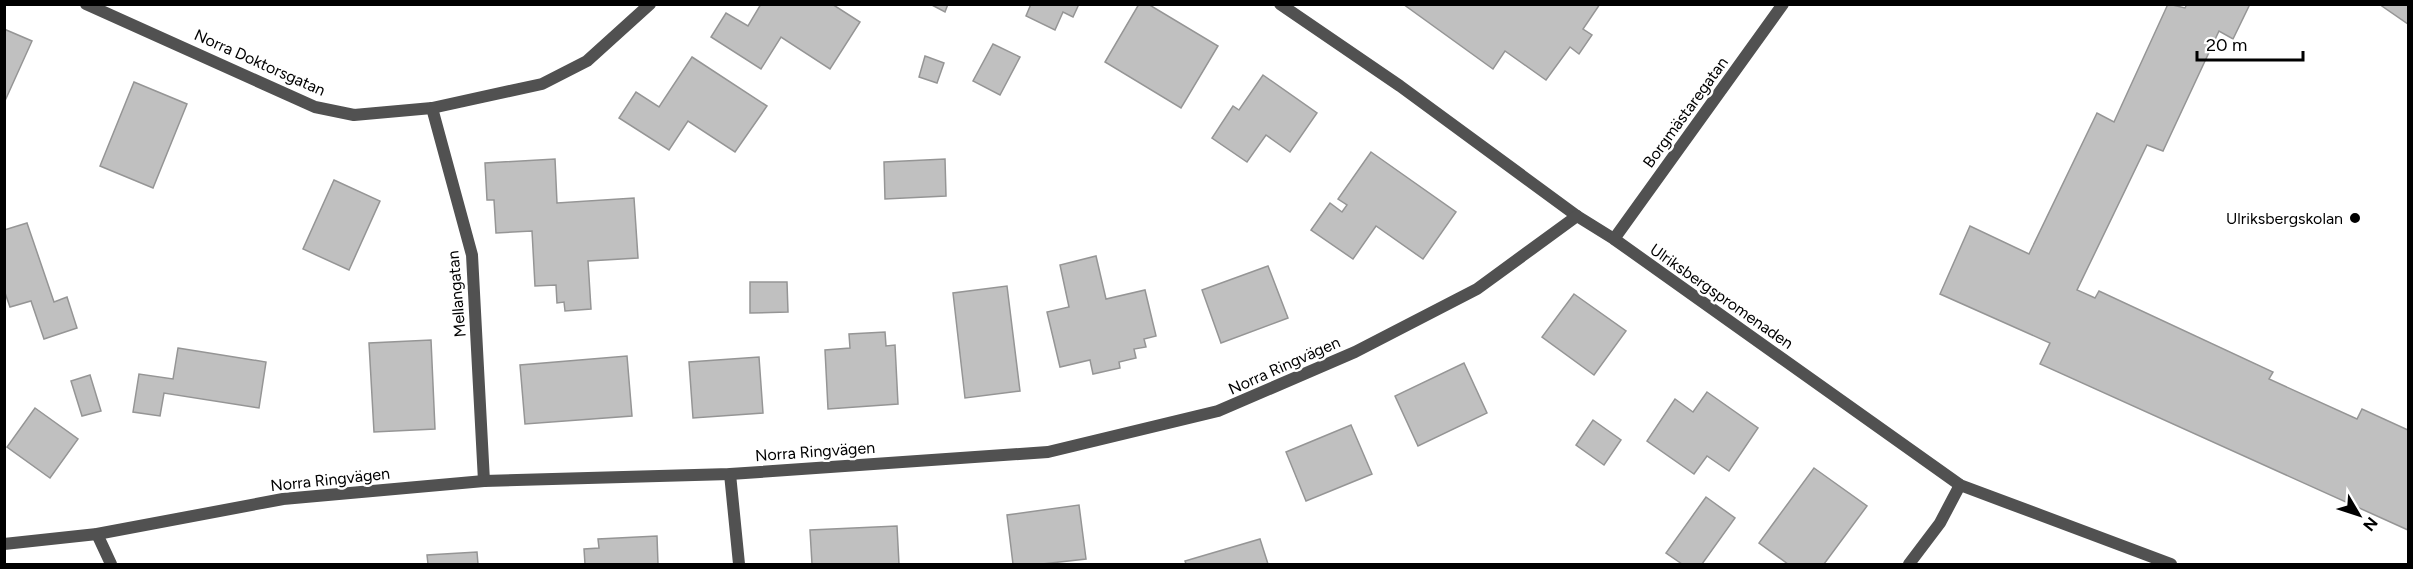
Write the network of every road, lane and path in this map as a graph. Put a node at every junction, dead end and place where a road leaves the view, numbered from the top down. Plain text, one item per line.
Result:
1 (86, 4) edge
2 (650, 4) edge
3 (1280, 4) edge
4 (1783, 4) edge
5 (432, 108) junction
6 (1577, 216) junction
7 (1614, 239) junction
8 (729, 474) junction
9 (484, 481) junction
10 (1959, 485) junction
11 (97, 534) junction
12 (4, 544) edge
13 (111, 564) edge
14 (739, 564) edge
15 (1909, 564) edge
16 (2171, 564) edge

1 - 5 street, Norra Doktorsgatan
2 - 5 street, Norra Doktorsgatan
3 - 6 street, Ulriksbergspromenaden
4 - 7 street, Borgmästaregatan
5 - 9 street, Mellangatan
6 - 7 street, Ulriksbergspromenaden
6 - 8 street, Norra Ringvägen
7 - 10 street, Ulriksbergspromenaden
8 - 9 street, Norra Ringvägen
8 - 14 street
9 - 11 street, Norra Ringvägen
10 - 15 street
10 - 16 street, Ulriksbergspromenaden
11 - 12 street, Norra Ringvägen
11 - 13 street

